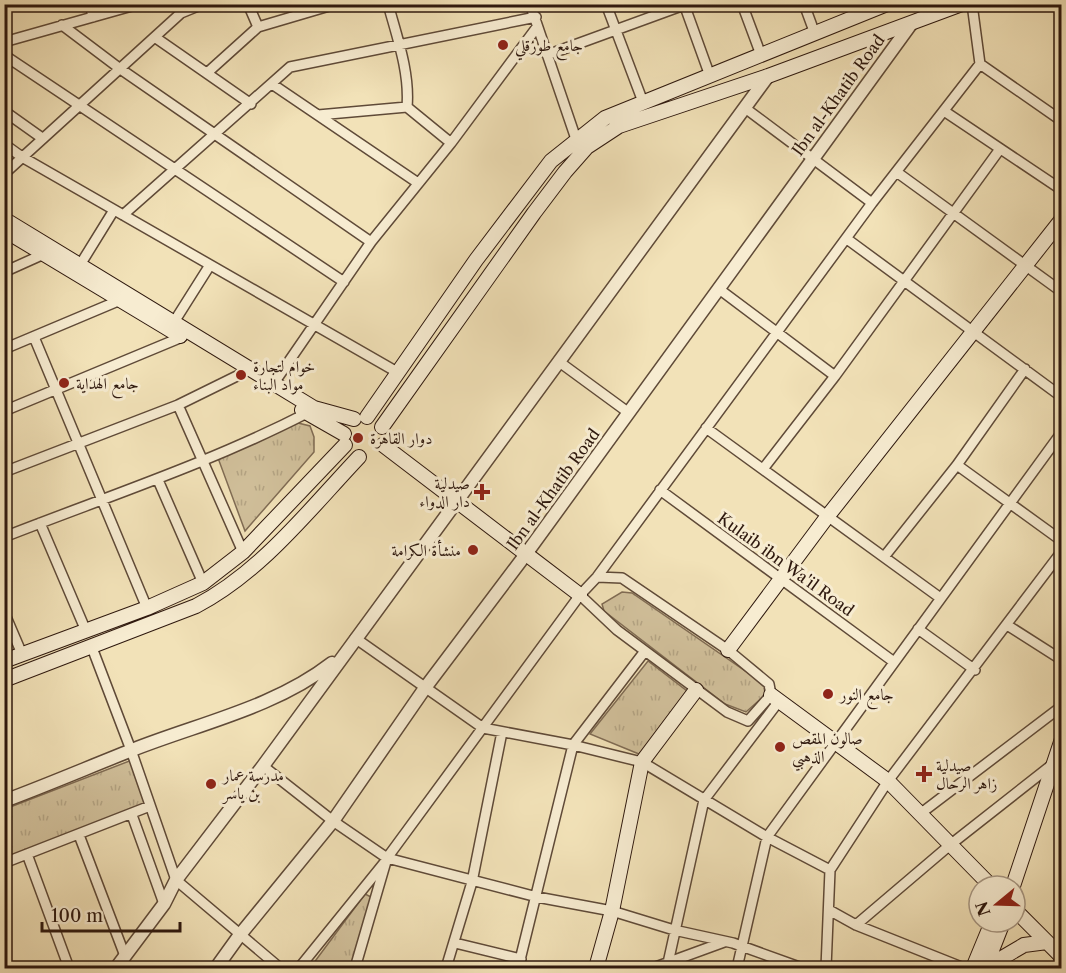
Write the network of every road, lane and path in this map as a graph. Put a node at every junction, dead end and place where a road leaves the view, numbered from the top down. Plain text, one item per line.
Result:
1 (90, 4) edge
2 (139, 4) edge
3 (203, 4) edge
4 (248, 4) edge
5 (336, 4) edge
6 (388, 4) edge
7 (530, 4) edge
8 (606, 4) edge
9 (742, 4) edge
10 (804, 4) edge
11 (887, 4) edge
12 (962, 4) edge
13 (972, 4) edge
14 (684, 5) edge
15 (318, 7) edge
16 (867, 8) edge
17 (93, 17) junction
18 (536, 22) junction
19 (910, 24) junction
20 (62, 25) junction
21 (258, 27) junction
22 (615, 29) junction
23 (815, 34) junction
24 (156, 38) junction
25 (4, 42) edge
26 (399, 45) junction
27 (547, 55) junction
28 (761, 55) junction
29 (4, 56) edge
30 (980, 64) junction
31 (119, 68) junction
32 (207, 73) junction
33 (710, 76) junction
34 (768, 76) junction
35 (272, 84) junction
36 (643, 102) junction
37 (80, 104) junction
38 (251, 104) junction
39 (407, 107) junction
40 (745, 108) junction
41 (4, 111) edge
42 (944, 111) junction
43 (318, 115) junction
44 (1062, 121) edge
45 (215, 134) junction
46 (42, 138) junction
47 (576, 139) junction
48 (451, 143) junction
49 (4, 144) edge
50 (1000, 149) junction
51 (22, 157) junction
52 (813, 159) junction
53 (176, 169) junction
54 (898, 173) junction
55 (4, 174) edge
56 (418, 183) junction
57 (1062, 190) edge
58 (872, 203) junction
59 (119, 213) junction
60 (953, 214) junction
61 (4, 219) edge
62 (1062, 219) edge
63 (4, 230) edge
64 (847, 239) junction
65 (371, 242) junction
66 (44, 254) junction
67 (80, 265) junction
68 (210, 265) junction
69 (1026, 266) junction
70 (4, 272) edge
71 (903, 280) junction
72 (344, 282) junction
73 (719, 288) junction
74 (1062, 292) edge
75 (118, 301) junction
76 (174, 322) junction
77 (315, 325) junction
78 (972, 330) junction
79 (779, 332) junction
80 (34, 337) junction
81 (182, 337) junction
82 (4, 350) edge
83 (558, 361) junction
84 (1025, 369) junction
85 (397, 372) junction
86 (241, 374) junction
87 (835, 376) junction
88 (274, 383) junction
89 (56, 390) junction
90 (1062, 397) edge
91 (178, 405) junction
92 (4, 411) edge
93 (307, 413) junction
94 (629, 413) junction
95 (361, 418) junction
96 (382, 426) junction
97 (706, 428) junction
98 (1062, 432) edge
99 (344, 440) junction
100 (78, 445) junction
101 (383, 446) junction
102 (359, 457) junction
103 (203, 461) junction
104 (957, 465) junction
105 (763, 469) junction
106 (4, 472) edge
107 (158, 480) junction
108 (660, 490) junction
109 (100, 499) junction
110 (455, 500) junction
111 (1011, 504) junction
112 (827, 517) junction
113 (40, 523) junction
114 (4, 537) edge
115 (1062, 541) edge
116 (1062, 551) edge
117 (243, 552) junction
118 (526, 554) junction
119 (884, 557) junction
120 (597, 578) junction
121 (782, 580) junction
122 (203, 583) junction
123 (580, 595) junction
124 (939, 597) junction
125 (147, 608) junction
126 (4, 612) edge
127 (1007, 625) junction
128 (918, 629) junction
129 (86, 631) junction
130 (355, 638) junction
131 (91, 645) junction
132 (728, 650) junction
133 (645, 651) junction
134 (22, 654) junction
135 (343, 654) junction
136 (1062, 660) edge
137 (4, 661) edge
138 (894, 662) junction
139 (975, 670) junction
140 (4, 680) edge
141 (426, 688) junction
142 (696, 690) junction
143 (775, 698) junction
144 (1062, 706) edge
145 (483, 728) junction
146 (502, 732) junction
147 (1062, 739) edge
148 (836, 743) junction
149 (573, 745) junction
150 (132, 750) junction
151 (642, 762) junction
152 (1053, 764) junction
153 (263, 766) junction
154 (888, 782) junction
155 (704, 800) junction
156 (4, 801) edge
157 (150, 806) junction
158 (920, 814) junction
159 (132, 815) junction
160 (333, 821) junction
161 (80, 835) junction
162 (767, 837) junction
163 (950, 845) junction
164 (27, 854) junction
165 (387, 858) junction
166 (4, 863) edge
167 (830, 870) junction
168 (979, 874) edge
169 (1017, 874) edge
170 (176, 880) junction
171 (472, 882) junction
172 (537, 897) junction
173 (164, 904) junction
174 (612, 910) junction
175 (829, 910) junction
176 (1027, 922) edge
177 (856, 925) junction
178 (674, 930) junction
179 (991, 934) edge
180 (999, 934) edge
181 (239, 936) junction
182 (724, 942) junction
183 (1047, 942) junction
184 (455, 943) junction
185 (741, 946) junction
186 (125, 956) junction
187 (1062, 957) edge
188 (668, 963) junction
189 (519, 964) edge
190 (988, 967) edge
191 (69, 969) edge
192 (116, 969) edge
193 (216, 969) edge
194 (280, 969) edge
195 (298, 969) edge
196 (355, 969) edge
197 (446, 969) edge
198 (596, 969) edge
199 (653, 969) edge
200 (737, 969) edge
201 (802, 969) edge
202 (826, 969) edge
203 (964, 969) edge

1 - 17 street
2 - 17 street
3 - 24 street
4 - 21 street
5 - 15 street
6 - 26 street
7 - 18 street
8 - 22 street
9 - 28 street
10 - 23 street
11 - 16 main road
12 - 19 main road
13 - 30 street
14 - 22 street
14 - 33 street
15 - 21 street
16 - 23 main road
17 - 20 street
18 - 26 street
18 - 27 street
18 - 48 street
19 - 34 main road
19 - 52 street, Ibn al-Khatib Road
20 - 25 street
20 - 31 street
21 - 32 street
22 - 27 street
22 - 36 street
23 - 28 main road
24 - 31 street
24 - 32 street
26 - 35 street
26 - 39 street
27 - 47 street
28 - 33 main road
29 - 37 street
30 - 42 street
30 - 44 street
31 - 37 street
31 - 45 street
32 - 38 street
33 - 36 main road
34 - 40 street
34 - 96 main road
35 - 38 street
35 - 43 street
36 - 47 main road
37 - 46 street
37 - 53 street
38 - 45 street
39 - 43 street
39 - 48 street
40 - 52 street
40 - 83 street
41 - 46 street
42 - 50 street
42 - 54 street
43 - 56 street
45 - 53 street
45 - 65 street
46 - 51 street
47 - 85 main road
48 - 56 street
49 - 51 street
50 - 57 street
50 - 60 street
51 - 55 street
51 - 59 street
52 - 58 street
52 - 73 street, Ibn al-Khatib Road
53 - 59 street
53 - 72 street
54 - 58 street
54 - 60 street
56 - 65 street
58 - 64 street
59 - 67 street
59 - 68 street
60 - 69 street
60 - 71 street
61 - 67 main road
62 - 69 main road
63 - 66 main road
64 - 71 street
64 - 79 street
65 - 72 street
66 - 70 street
66 - 75 main road
67 - 76 main road
68 - 76 street
68 - 77 street
69 - 74 street
69 - 78 main road
71 - 78 street
71 - 87 street
72 - 77 street
73 - 79 street
73 - 94 street, Ibn al-Khatib Road
75 - 80 street
75 - 81 main road
76 - 88 main road
77 - 85 street
77 - 88 street
78 - 84 street
78 - 112 main road
79 - 87 street
79 - 97 street
80 - 82 street
80 - 89 street
81 - 86 main road
81 - 89 street
83 - 94 street
83 - 110 street
84 - 90 street
84 - 104 street
85 - 95 main road
86 - 91 street
86 - 93 main road
87 - 105 street
88 - 95 main road
89 - 92 street
89 - 100 street
91 - 100 street
91 - 103 street
93 - 99 main road
93 - 103 street
94 - 118 street, Ibn al-Khatib Road
95 - 96 main road
95 - 99 main road
96 - 101 main road
97 - 105 street
97 - 108 street
98 - 111 street
99 - 102 main road
99 - 117 main road
100 - 106 street
100 - 109 street
101 - 102 main road
101 - 110 main road
102 - 131 main road
103 - 107 street
103 - 117 street
104 - 111 street
104 - 119 street
105 - 112 street
107 - 109 street
107 - 122 street
108 - 120 street
108 - 121 street, Kulaib ibn Wa'il Road
109 - 113 street
109 - 125 street
110 - 118 main road
110 - 130 street
111 - 115 street
111 - 124 street
112 - 119 street
112 - 121 main road
113 - 114 street
113 - 129 street
116 - 127 street
117 - 122 main road
118 - 123 main road
118 - 141 street, Ibn al-Khatib Road
119 - 124 street
120 - 123 street
120 - 132 street
121 - 132 main road
121 - 138 street, Kulaib ibn Wa'il Road
122 - 125 main road
123 - 133 street
123 - 145 street
124 - 128 street
125 - 129 main road
126 - 134 street
127 - 136 street
127 - 139 street
128 - 138 street
128 - 139 street
129 - 134 main road
130 - 135 street
130 - 141 street
131 - 140 main road
131 - 150 street
132 - 143 street
133 - 142 street
133 - 149 street
134 - 137 main road
135 - 150 street
135 - 153 street
138 - 148 street
139 - 154 street
141 - 145 street
141 - 160 street, Ibn al-Khatib Road
142 - 143 street
142 - 151 main road
143 - 148 main road
143 - 155 street
144 - 158 street
145 - 146 street
145 - 165 street
146 - 149 street
146 - 171 street
147 - 152 main road
148 - 154 main road
148 - 162 street
149 - 151 street
149 - 172 street
150 - 156 street
150 - 157 street
151 - 155 street
151 - 174 main road
152 - 163 street
152 - 169 main road
153 - 160 street
153 - 170 street
154 - 158 main road
154 - 167 street
155 - 162 street
155 - 178 street
157 - 159 street
157 - 170 street
158 - 163 main road
159 - 161 street
159 - 173 street
160 - 165 street
160 - 181 street, Ibn al-Khatib Road
161 - 164 street
161 - 186 street
162 - 167 street
162 - 185 street
163 - 168 main road
163 - 177 street
164 - 166 street
164 - 191 street
165 - 171 street
165 - 195 street
165 - 196 street
167 - 175 street
170 - 173 street
170 - 181 street
171 - 172 street
171 - 184 street
172 - 174 street
172 - 189 street
173 - 186 street
174 - 178 street
174 - 198 main road
175 - 177 street
175 - 202 street
176 - 183 main road
177 - 203 street
178 - 182 street
178 - 188 street
179 - 190 main road
180 - 190 main road
181 - 193 street, Ibn al-Khatib Road
181 - 194 street
182 - 185 street
182 - 188 street
183 - 187 main road
183 - 190 main road
184 - 189 street
184 - 197 street
185 - 200 street
185 - 201 street
186 - 192 street
188 - 199 street

